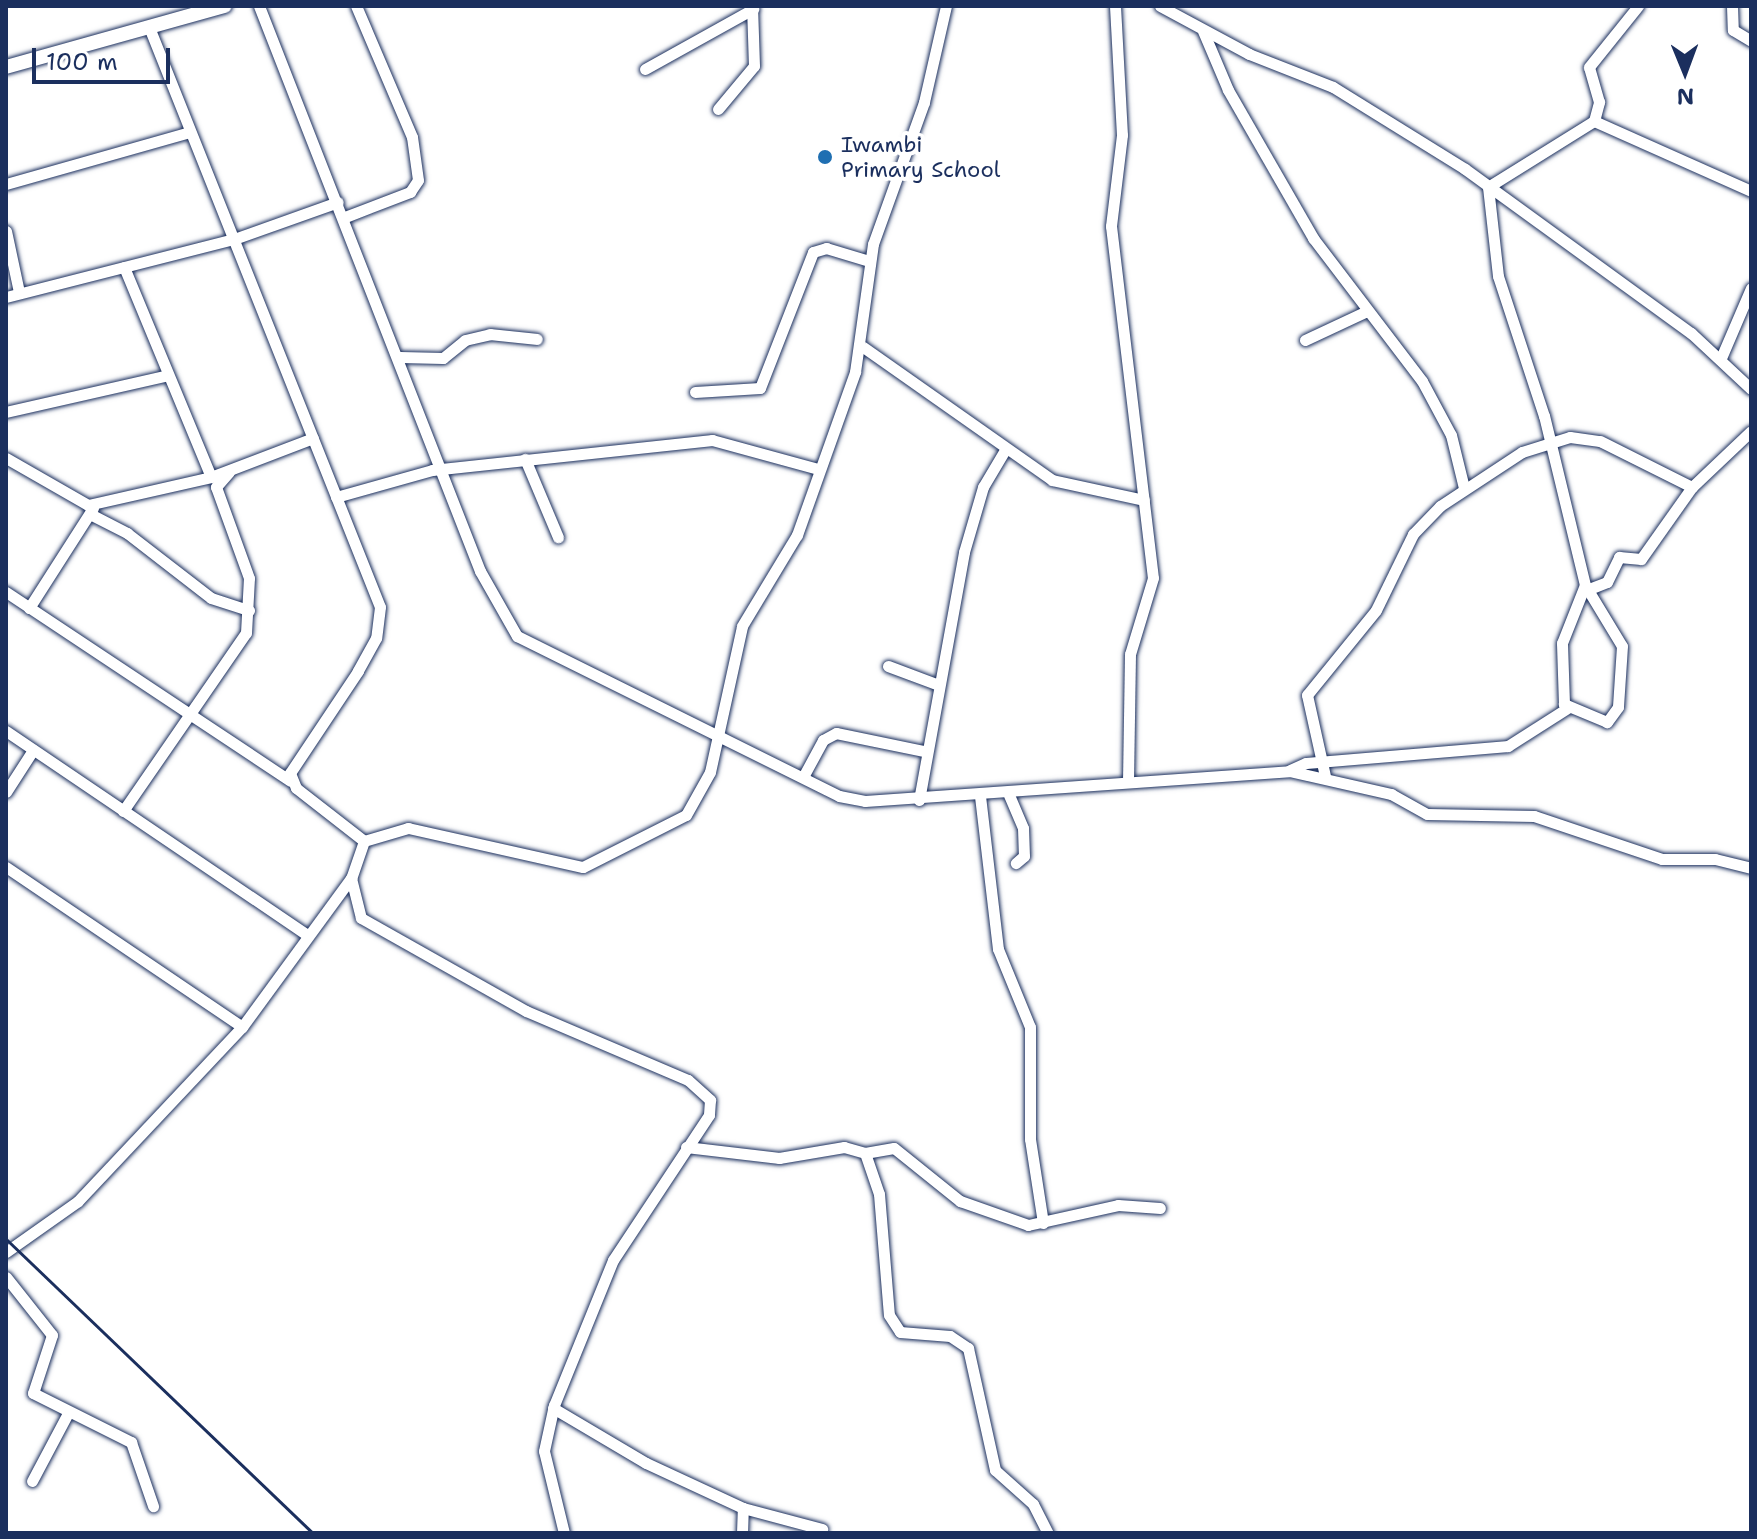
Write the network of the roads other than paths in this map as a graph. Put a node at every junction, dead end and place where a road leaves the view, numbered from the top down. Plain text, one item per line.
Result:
1 (225, 6) edge
2 (259, 6) edge
3 (356, 6) edge
4 (946, 6) edge
5 (1115, 6) edge
6 (1160, 6) edge
7 (1638, 6) edge
8 (1732, 6) edge
9 (753, 7) edge
10 (149, 27) junction
11 (1203, 31) junction
12 (1751, 41) edge
13 (6, 67) edge
14 (645, 69) dead end
15 (718, 109) dead end
16 (1594, 121) junction
17 (190, 132) junction
18 (6, 184) edge
19 (1488, 187) junction
20 (1751, 191) edge
21 (338, 202) junction
22 (345, 217) junction
23 (6, 231) edge
24 (234, 239) junction
25 (869, 261) junction
26 (124, 267) junction
27 (1751, 288) edge
28 (19, 292) junction
29 (6, 297) edge
30 (1365, 312) junction
31 (537, 339) dead end
32 (1305, 340) dead end
33 (863, 347) junction
34 (400, 357) junction
35 (1721, 358) junction
36 (165, 376) junction
37 (1751, 389) edge
38 (695, 392) dead end
39 (6, 412) edge
40 (1751, 431) edge
41 (313, 438) junction
42 (1548, 439) junction
43 (1005, 450) junction
44 (6, 458) edge
45 (525, 459) junction
46 (443, 469) junction
47 (818, 469) junction
48 (229, 472) junction
49 (211, 477) junction
50 (1692, 487) junction
51 (1464, 488) junction
52 (336, 497) junction
53 (1144, 500) junction
54 (93, 509) junction
55 (558, 537) dead end
56 (1587, 587) junction
57 (6, 592) edge
58 (29, 608) junction
59 (249, 610) junction
60 (888, 666) dead end
61 (936, 684) junction
62 (1566, 709) junction
63 (191, 718) junction
64 (6, 731) edge
65 (716, 732) junction
66 (33, 750) junction
67 (924, 751) junction
68 (1325, 770) junction
69 (803, 777) junction
70 (290, 781) junction
71 (1128, 781) junction
72 (6, 792) edge
73 (1009, 795) junction
74 (980, 796) junction
75 (919, 800) junction
76 (123, 811) junction
77 (364, 841) junction
78 (1016, 863) dead end
79 (6, 867) edge
80 (1751, 868) edge
81 (351, 878) junction
82 (307, 935) junction
83 (242, 1027) junction
84 (686, 1147) junction
85 (865, 1153) junction
86 (1160, 1208) dead end
87 (1043, 1223) junction
88 (6, 1252) edge
89 (6, 1277) edge
90 (553, 1408) junction
91 (68, 1413) junction
92 (32, 1481) dead end
93 (153, 1506) dead end
94 (743, 1508) junction
95 (822, 1529) dead end
96 (564, 1533) edge
97 (742, 1533) edge
98 (1048, 1533) edge

1 - 10 street
2 - 21 street
3 - 22 street
4 - 25 street
5 - 53 street
6 - 11 street
7 - 16 street
8 - 12 street
9 - 14 street
9 - 15 street
10 - 13 street
10 - 17 street
11 - 19 street
11 - 30 street
16 - 19 street
16 - 20 street
17 - 18 street
17 - 24 street
19 - 35 street
19 - 42 street
21 - 22 street
21 - 24 street
22 - 34 street
23 - 28 street
24 - 26 street
24 - 41 street
25 - 33 street
25 - 38 street
26 - 28 street
26 - 36 street
27 - 35 street
28 - 29 street
30 - 32 street
30 - 51 street
31 - 34 street
33 - 43 street
33 - 47 street
34 - 46 street
35 - 37 street
36 - 39 street
36 - 49 street
40 - 50 street
41 - 48 street
41 - 52 street
42 - 50 street
42 - 51 street
42 - 56 street
43 - 53 street
43 - 61 street
44 - 54 street
45 - 46 street
45 - 47 street
45 - 55 street
46 - 52 street
46 - 65 street
47 - 65 street
48 - 49 street
48 - 59 street
49 - 54 street
50 - 56 street
51 - 68 street
52 - 70 street
53 - 71 street
54 - 58 street
54 - 59 street
56 - 62 street
56 - 62 street
57 - 58 street
58 - 63 street
59 - 63 street
60 - 61 street
61 - 67 street
62 - 68 street
63 - 70 street
63 - 76 street
64 - 66 street
65 - 69 street
65 - 77 street
66 - 72 street
66 - 76 street
67 - 69 street
67 - 75 street
68 - 71 street
68 - 80 street
69 - 75 street
70 - 77 street
71 - 73 street
73 - 74 street
73 - 78 street
74 - 75 street
74 - 87 street
76 - 82 street
77 - 81 street
79 - 83 street
81 - 82 street
81 - 84 street
82 - 83 street
83 - 88 street
84 - 85 street
84 - 90 street
85 - 87 street
85 - 98 street
86 - 87 street
89 - 91 street
90 - 94 street
90 - 96 street
91 - 92 street
91 - 93 street
94 - 95 street
94 - 97 street

